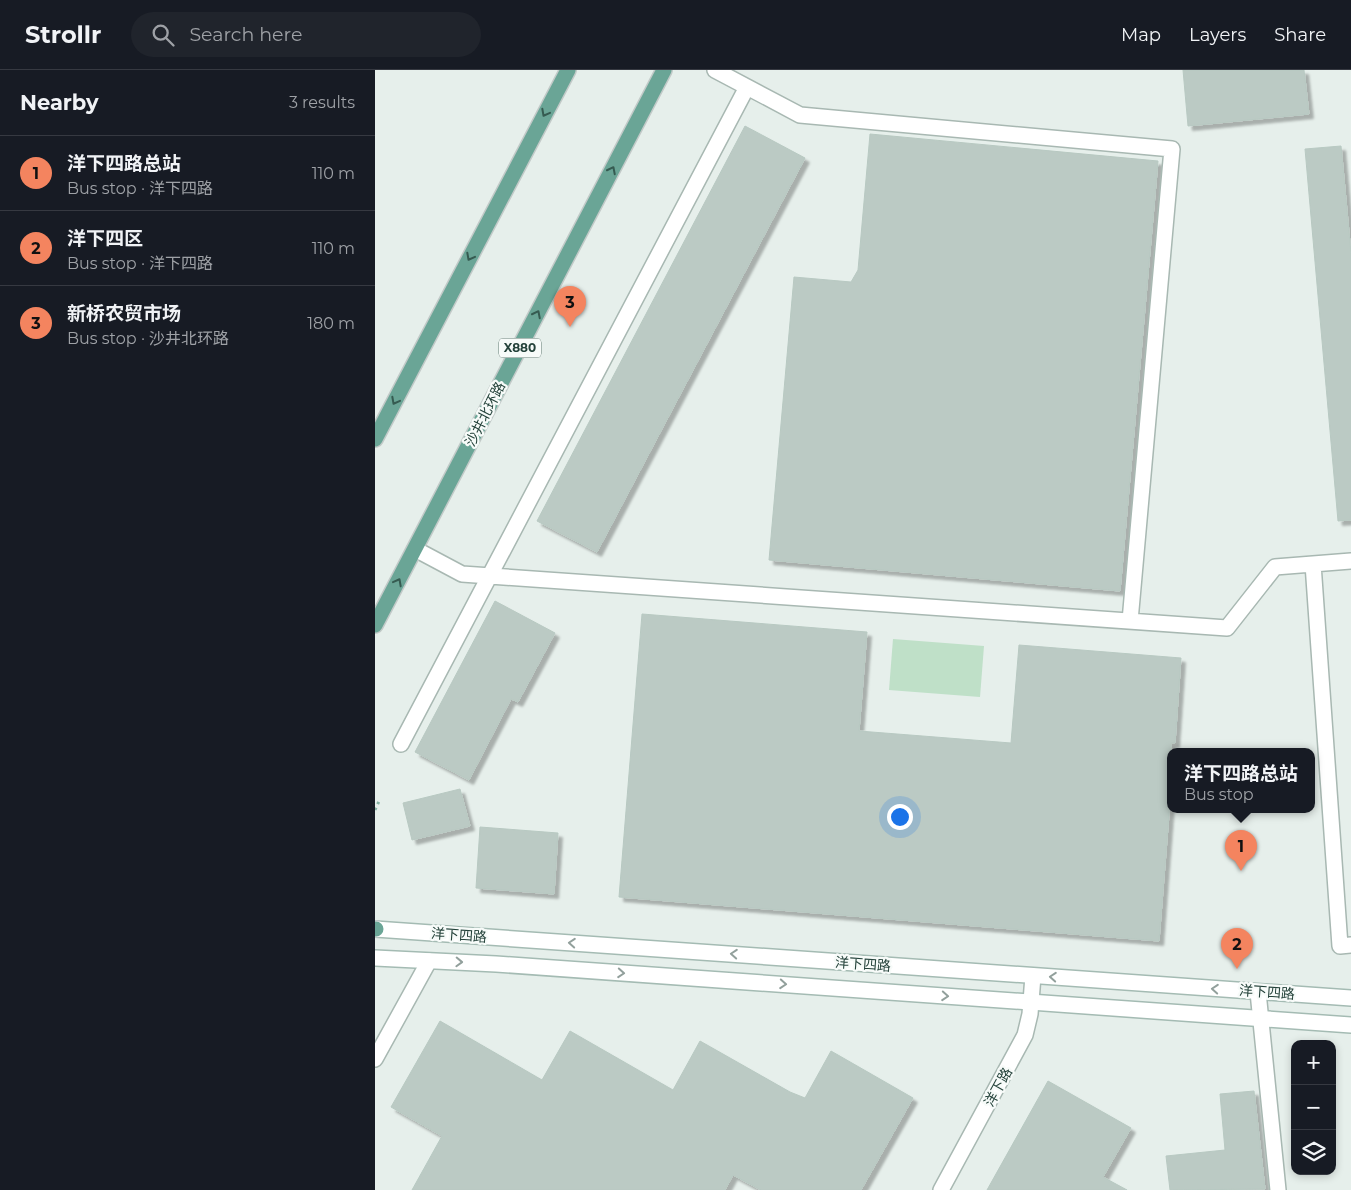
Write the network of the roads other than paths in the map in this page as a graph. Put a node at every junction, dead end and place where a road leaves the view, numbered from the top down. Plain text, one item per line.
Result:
1 (568, 70) edge
2 (664, 70) edge
3 (715, 70) edge
4 (747, 87) junction
5 (375, 439) edge
6 (415, 549) junction
7 (1351, 561) edge
8 (1313, 564) junction
9 (489, 576) junction
10 (1130, 621) junction
11 (375, 626) edge
12 (401, 744) dead end
13 (375, 929) edge
14 (1351, 945) edge
15 (375, 958) edge
16 (429, 961) junction
17 (1033, 976) junction
18 (1258, 992) junction
19 (1351, 998) edge
20 (1031, 1002) junction
21 (1260, 1018) junction
22 (1351, 1025) edge
23 (375, 1059) edge
24 (941, 1190) edge
25 (1278, 1190) edge

1 -> 5 main road
6 -> 2 main road, 沙井北环路 / X880
3 - 4 street
4 - 9 street
4 - 10 street
6 - 9 street
11 -> 6 main road, 沙井北环路 / X880
7 - 8 street
8 - 10 street
8 - 14 street
9 - 10 street
9 - 12 street
17 -> 13 street, 洋下四路
15 - 16 street, 洋下四路
16 -> 20 street, 洋下四路
16 - 23 street
18 -> 17 street, 洋下四路
17 - 20 street, 洋下路
18 - 19 street, 洋下四路
18 - 21 street
20 - 21 street, 洋下四路
20 - 24 street, 洋下路
21 - 22 street, 洋下四路
21 - 25 street

